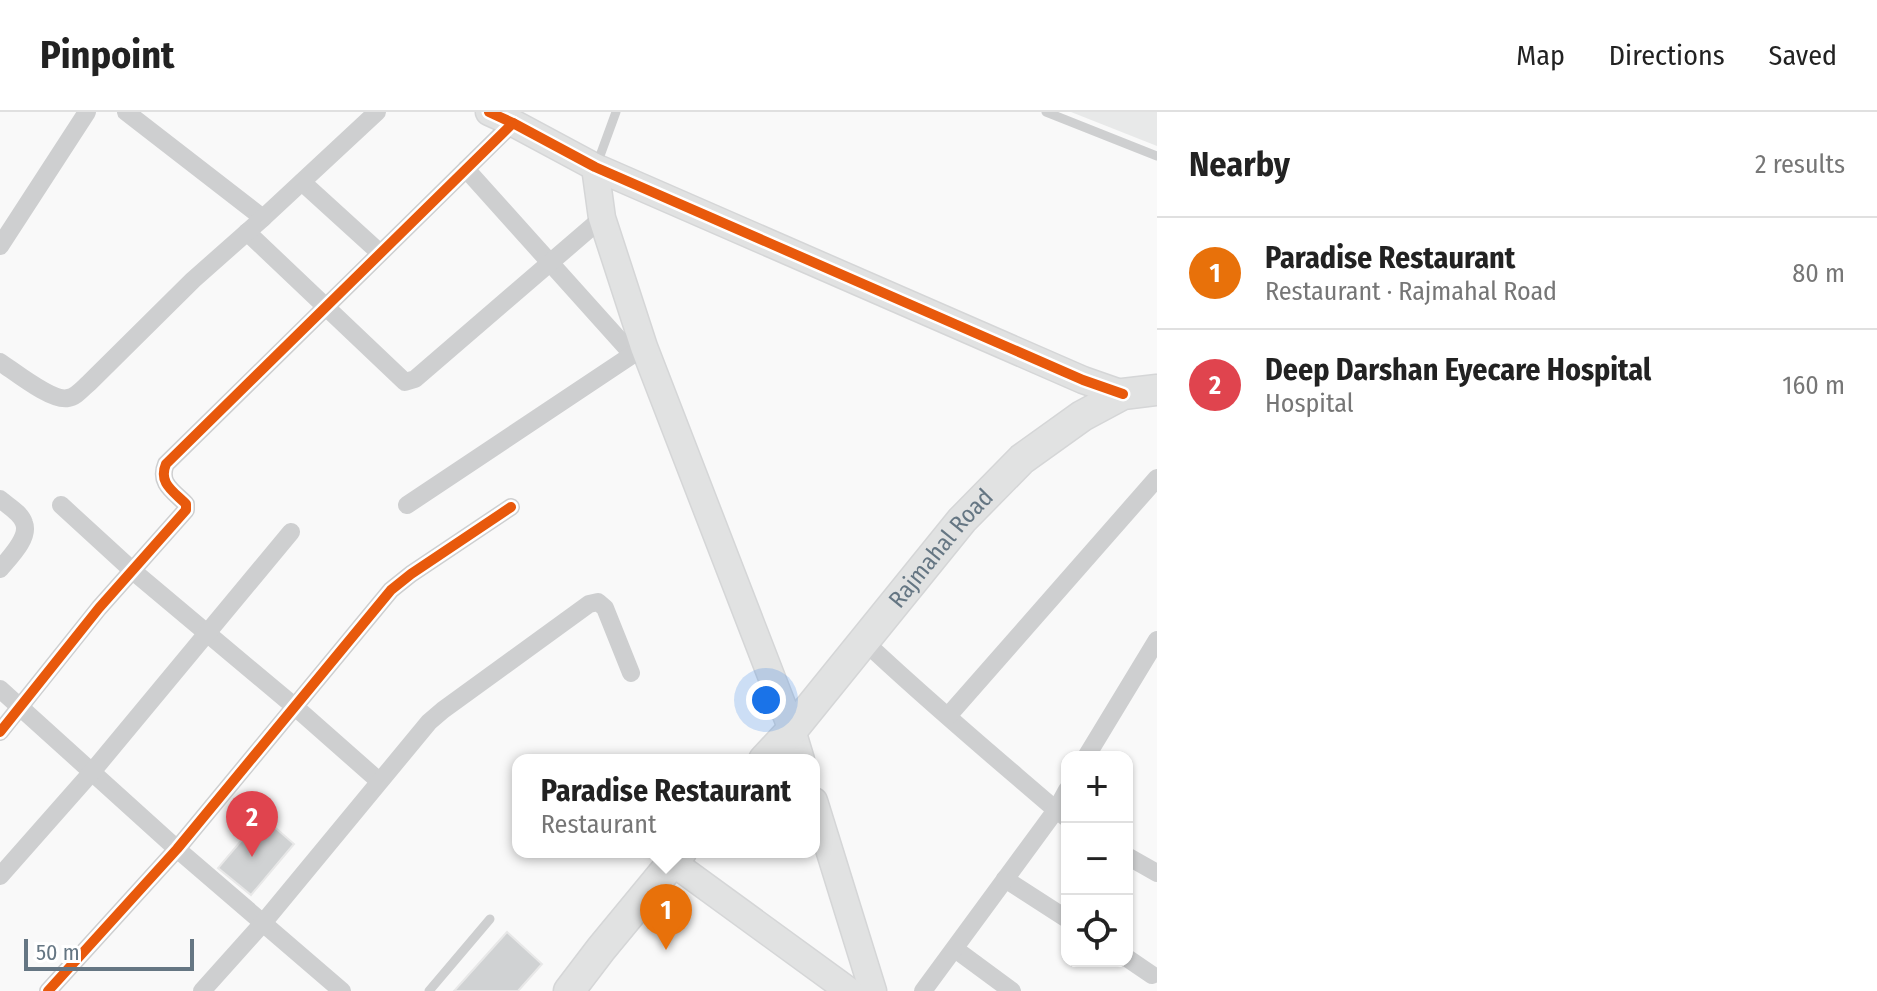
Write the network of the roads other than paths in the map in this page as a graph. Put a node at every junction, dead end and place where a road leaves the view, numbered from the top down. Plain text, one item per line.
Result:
1 (87, 112) edge
2 (126, 112) edge
3 (377, 112) edge
4 (616, 112) edge
5 (1046, 112) edge
6 (501, 117) edge
7 (1157, 156) edge
8 (595, 167) junction
9 (466, 169) junction
10 (302, 182) junction
11 (263, 218) junction
12 (602, 218) junction
13 (247, 232) junction
14 (0, 246) edge
15 (380, 253) junction
16 (551, 262) junction
17 (325, 307) junction
18 (638, 351) junction
19 (0, 362) edge
20 (1157, 390) edge
21 (1123, 394) junction
22 (1157, 478) edge
23 (0, 499) edge
24 (61, 505) dead end
25 (407, 505) dead end
26 (511, 507) dead end
27 (291, 532) dead end
28 (0, 569) edge
29 (133, 571) junction
30 (208, 634) junction
31 (863, 640) junction
32 (1157, 640) edge
33 (631, 673) dead end
34 (0, 689) edge
35 (294, 706) junction
36 (21, 707) junction
37 (948, 716) junction
38 (792, 730) junction
39 (0, 732) edge
40 (1090, 751) edge
41 (770, 754) edge
42 (799, 754) edge
43 (91, 773) junction
44 (379, 781) junction
45 (1061, 814) edge
46 (820, 820) edge
47 (177, 849) junction
48 (676, 858) edge
49 (678, 858) edge
50 (1133, 859) edge
51 (1157, 873) edge
52 (0, 876) edge
53 (1005, 879) junction
54 (1061, 915) edge
55 (490, 919) dead end
56 (263, 923) junction
57 (955, 949) junction
58 (1133, 962) edge
59 (1152, 975) dead end
60 (48, 991) edge
61 (202, 991) edge
62 (342, 991) edge
63 (429, 991) edge
64 (569, 991) edge
65 (849, 991) edge
66 (873, 991) edge
67 (923, 991) edge
68 (1012, 991) edge

1 - 14 street
2 - 11 street
3 - 10 street
4 - 8 lane
5 - 7 lane
6 - 8 street
6 - 9 street
8 - 12 street
8 - 21 street
9 - 15 street
9 - 16 street
10 - 11 street
10 - 15 street
11 - 13 street
12 - 16 street
12 - 18 street
13 - 17 street
13 - 19 street
15 - 17 street
16 - 17 street
16 - 18 street
17 - 29 street
18 - 25 street
18 - 38 street
20 - 21 main road, Rajmahal Road
21 - 31 main road, Rajmahal Road
22 - 37 street
23 - 28 street
24 - 29 street
26 - 35 street
27 - 30 street
29 - 30 street
29 - 36 street
30 - 35 street
30 - 43 street
31 - 37 street
31 - 38 main road, Rajmahal Road
32 - 40 street
33 - 44 street
34 - 36 street
35 - 44 street
35 - 47 street
36 - 39 street
36 - 43 street
37 - 45 street
38 - 41 main road, Rajmahal Road
38 - 42 street
43 - 47 street
43 - 52 street
44 - 56 street
45 - 53 street
46 - 66 street
47 - 56 street
47 - 60 street
48 - 64 main road
49 - 65 street
50 - 51 street
53 - 54 street
53 - 57 street
55 - 63 lane
56 - 61 street
56 - 62 street
57 - 67 street
57 - 68 street
58 - 59 street

